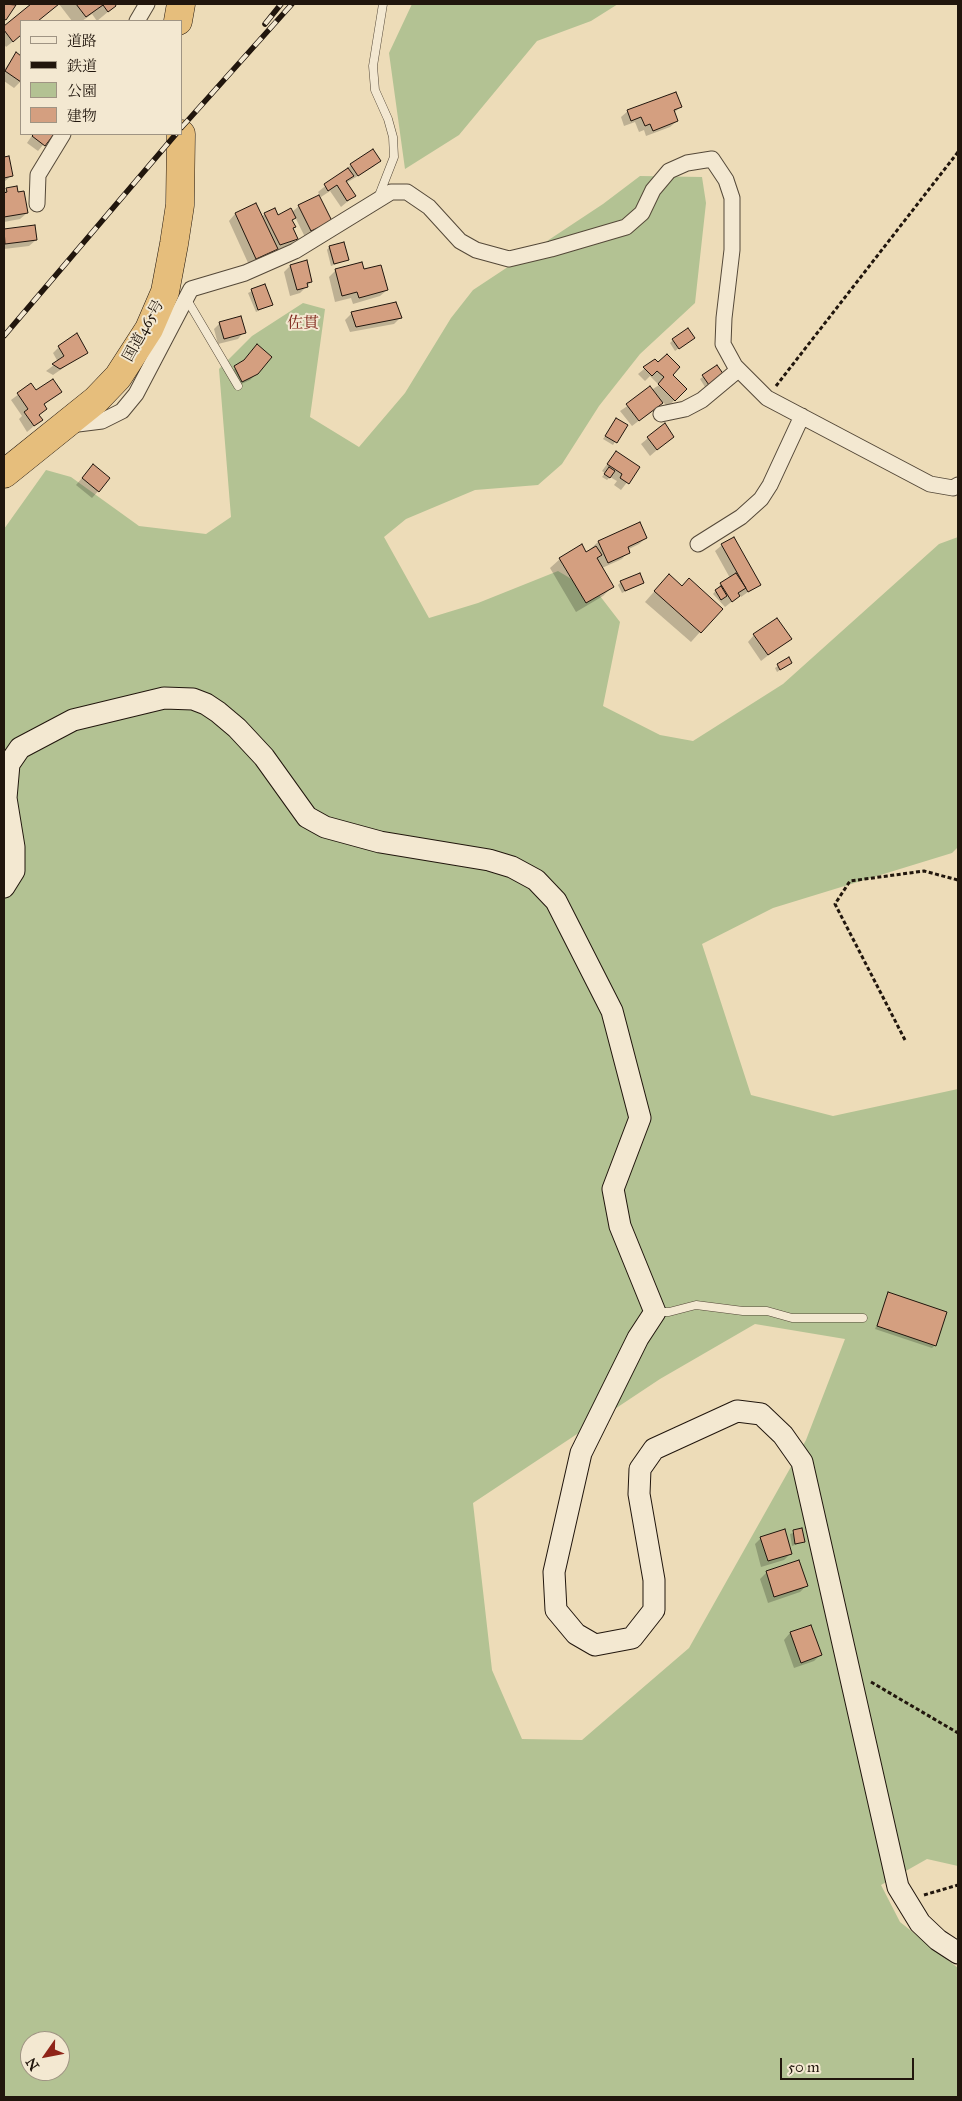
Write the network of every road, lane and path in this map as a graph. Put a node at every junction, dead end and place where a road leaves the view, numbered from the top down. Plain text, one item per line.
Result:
1 (147, 4) edge
2 (181, 4) edge
3 (382, 4) edge
4 (138, 20) edge
5 (178, 20) edge
6 (62, 135) edge
7 (181, 135) edge
8 (958, 152) edge
9 (377, 200) junction
10 (37, 204) dead end
11 (176, 295) junction
12 (738, 370) junction
13 (238, 386) dead end
14 (768, 398) junction
15 (661, 414) dead end
16 (802, 416) junction
17 (4, 474) edge
18 (958, 485) edge
19 (698, 544) dead end
20 (958, 880) edge
21 (4, 887) edge
22 (904, 1040) dead end
23 (655, 1312) junction
24 (863, 1318) dead end
25 (849, 1669) junction
26 (958, 1733) edge
27 (958, 1885) edge
28 (904, 1900) junction
29 (958, 1953) edge

1 - 4 street
2 - 5 highway
3 - 9 lane
6 - 10 street
7 - 11 highway, 国道465号
8 - 14 path
9 - 11 street
9 - 12 street
11 - 13 lane
11 - 17 highway, 国道465号
12 - 14 street
12 - 15 street
14 - 16 street
16 - 18 street
16 - 19 street
20 - 22 path
21 - 23 street
23 - 24 lane
23 - 25 street
25 - 26 path
25 - 28 street
27 - 28 path
28 - 29 street

